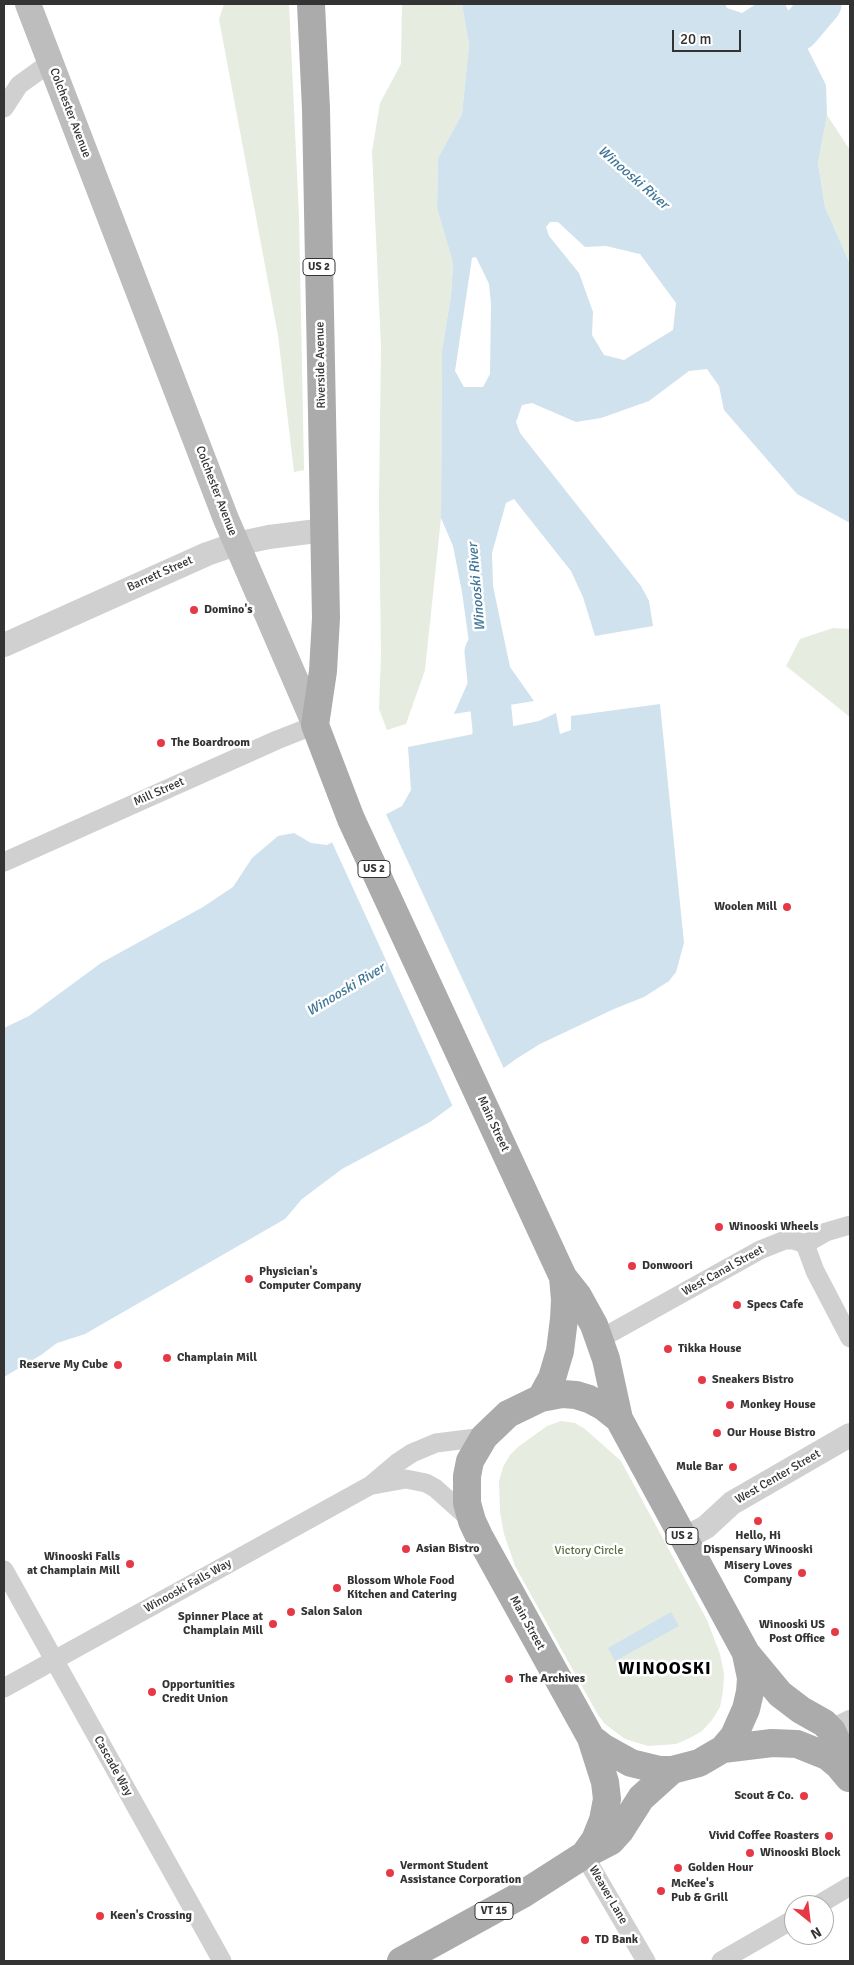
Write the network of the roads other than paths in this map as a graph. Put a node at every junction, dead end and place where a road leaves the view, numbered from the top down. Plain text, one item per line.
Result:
1 (28, 4) edge
2 (311, 4) edge
3 (51, 62) junction
4 (4, 108) edge
5 (325, 530) junction
6 (236, 544) junction
7 (4, 645) edge
8 (315, 725) junction
9 (4, 862) edge
10 (422, 970) joint
11 (850, 1225) edge
12 (806, 1244) junction
13 (563, 1278) junction
14 (850, 1338) edge
15 (600, 1339) junction
16 (541, 1398) junction
17 (619, 1419) junction
18 (850, 1435) edge
19 (484, 1437) junction
20 (372, 1485) junction
21 (472, 1521) junction
22 (695, 1533) junction
23 (4, 1570) edge
24 (746, 1653) junction
25 (54, 1661) junction
26 (4, 1688) edge
27 (841, 1726) edge
28 (591, 1738) junction
29 (722, 1749) junction
30 (672, 1770) junction
31 (850, 1770) edge
32 (850, 1780) edge
33 (584, 1855) junction
34 (850, 1886) edge
35 (834, 1896) edge
36 (784, 1925) edge
37 (222, 1961) edge
38 (401, 1961) edge
39 (646, 1961) edge
40 (721, 1961) edge

1 - 3 main road, Colchester Avenue
2 - 5 main road, Riverside Avenue / US 2
3 - 4 street
3 - 6 main road, Colchester Avenue
5 - 6 street, Barrett Street
5 - 8 main road, Riverside Avenue / US 2
6 - 7 street, Barrett Street
6 - 8 main road, Colchester Avenue
8 - 9 street, Mill Street
8 - 10 main road, Colchester Avenue / US 2
10 - 13 main road, Main Street / US 2
11 - 12 street
12 - 14 street
12 - 15 street, West Canal Street
13 - 15 main road, Main Street / US 2
13 - 16 main road, Main Street / US 2
15 - 17 main road, Main Street / US 2
16 - 17 main road, Main Street
16 - 19 main road, Main Street
17 - 22 main road, Main Street / US 2
18 - 22 street, West Center Street
19 - 20 street, Winooski Falls Way
19 - 21 main road, Main Street
20 - 21 street, Winooski Falls Way
20 - 25 street, Winooski Falls Way
21 - 28 main road, Main Street
22 - 24 main road, Main Street / US 2
23 - 25 street, Cascade Way
24 - 27 main road, Main Street / US 2
24 - 29 main road, Main Street
25 - 26 street, Winooski Falls Way
25 - 37 street, Cascade Way
27 - 31 main road, Main Street / US 2
28 - 30 main road, Main Street
28 - 33 main road, VT 15
29 - 30 main road, Main Street
29 - 32 main road, Main Street
30 - 33 main road, VT 15
33 - 38 main road, VT 15
33 - 39 street, Weaver Lane
34 - 35 street
36 - 40 street

